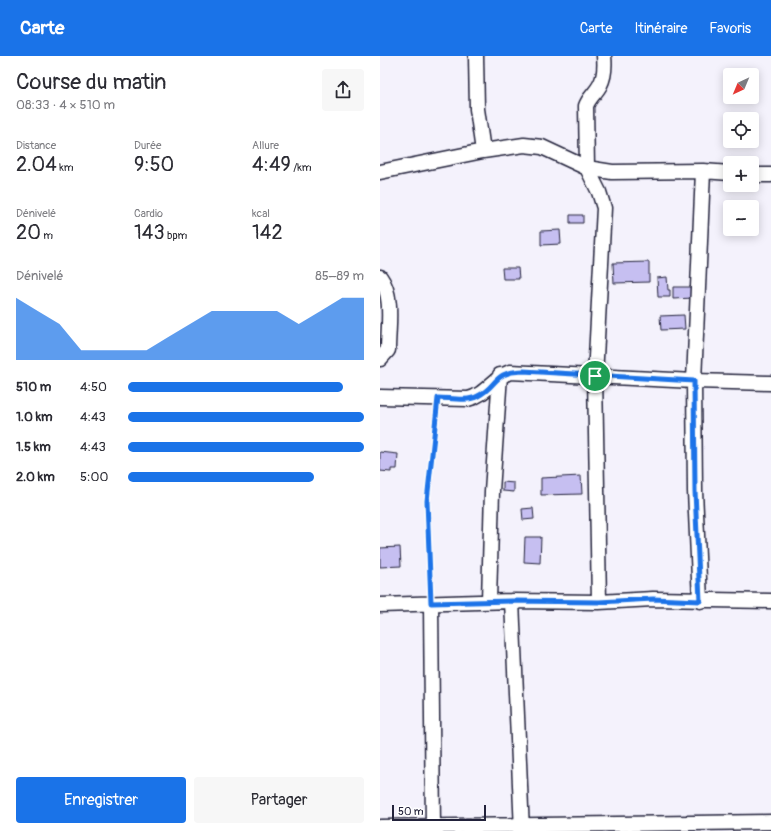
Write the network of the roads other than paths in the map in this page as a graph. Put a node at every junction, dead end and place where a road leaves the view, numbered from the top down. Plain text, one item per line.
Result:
1 (476, 56) edge
2 (604, 56) edge
3 (484, 151) junction
4 (587, 168) junction
5 (703, 171) junction
6 (380, 172) edge
7 (723, 172) edge
8 (759, 175) edge
9 (771, 175) edge
10 (380, 277) edge
11 (380, 359) edge
12 (500, 376) junction
13 (595, 376) junction
14 (694, 381) junction
15 (771, 383) edge
16 (380, 397) edge
17 (489, 601) junction
18 (512, 601) junction
19 (700, 601) junction
20 (771, 601) edge
21 (599, 602) junction
22 (431, 603) junction
23 (380, 605) edge
24 (771, 822) edge
25 (380, 827) edge
26 (433, 829) edge
27 (522, 829) edge

1 - 3 street
2 - 4 street
3 - 4 street
3 - 6 street
4 - 5 street
4 - 13 street
5 - 7 street
5 - 14 street
8 - 9 street
10 - 11 street
12 - 13 street
12 - 16 street
12 - 17 street
13 - 14 street
13 - 21 street
14 - 15 street
14 - 19 street
17 - 18 street
17 - 22 street
18 - 21 street
18 - 27 street
19 - 20 street
19 - 21 street
22 - 23 street
22 - 26 street
24 - 27 street
25 - 26 street
26 - 27 street

